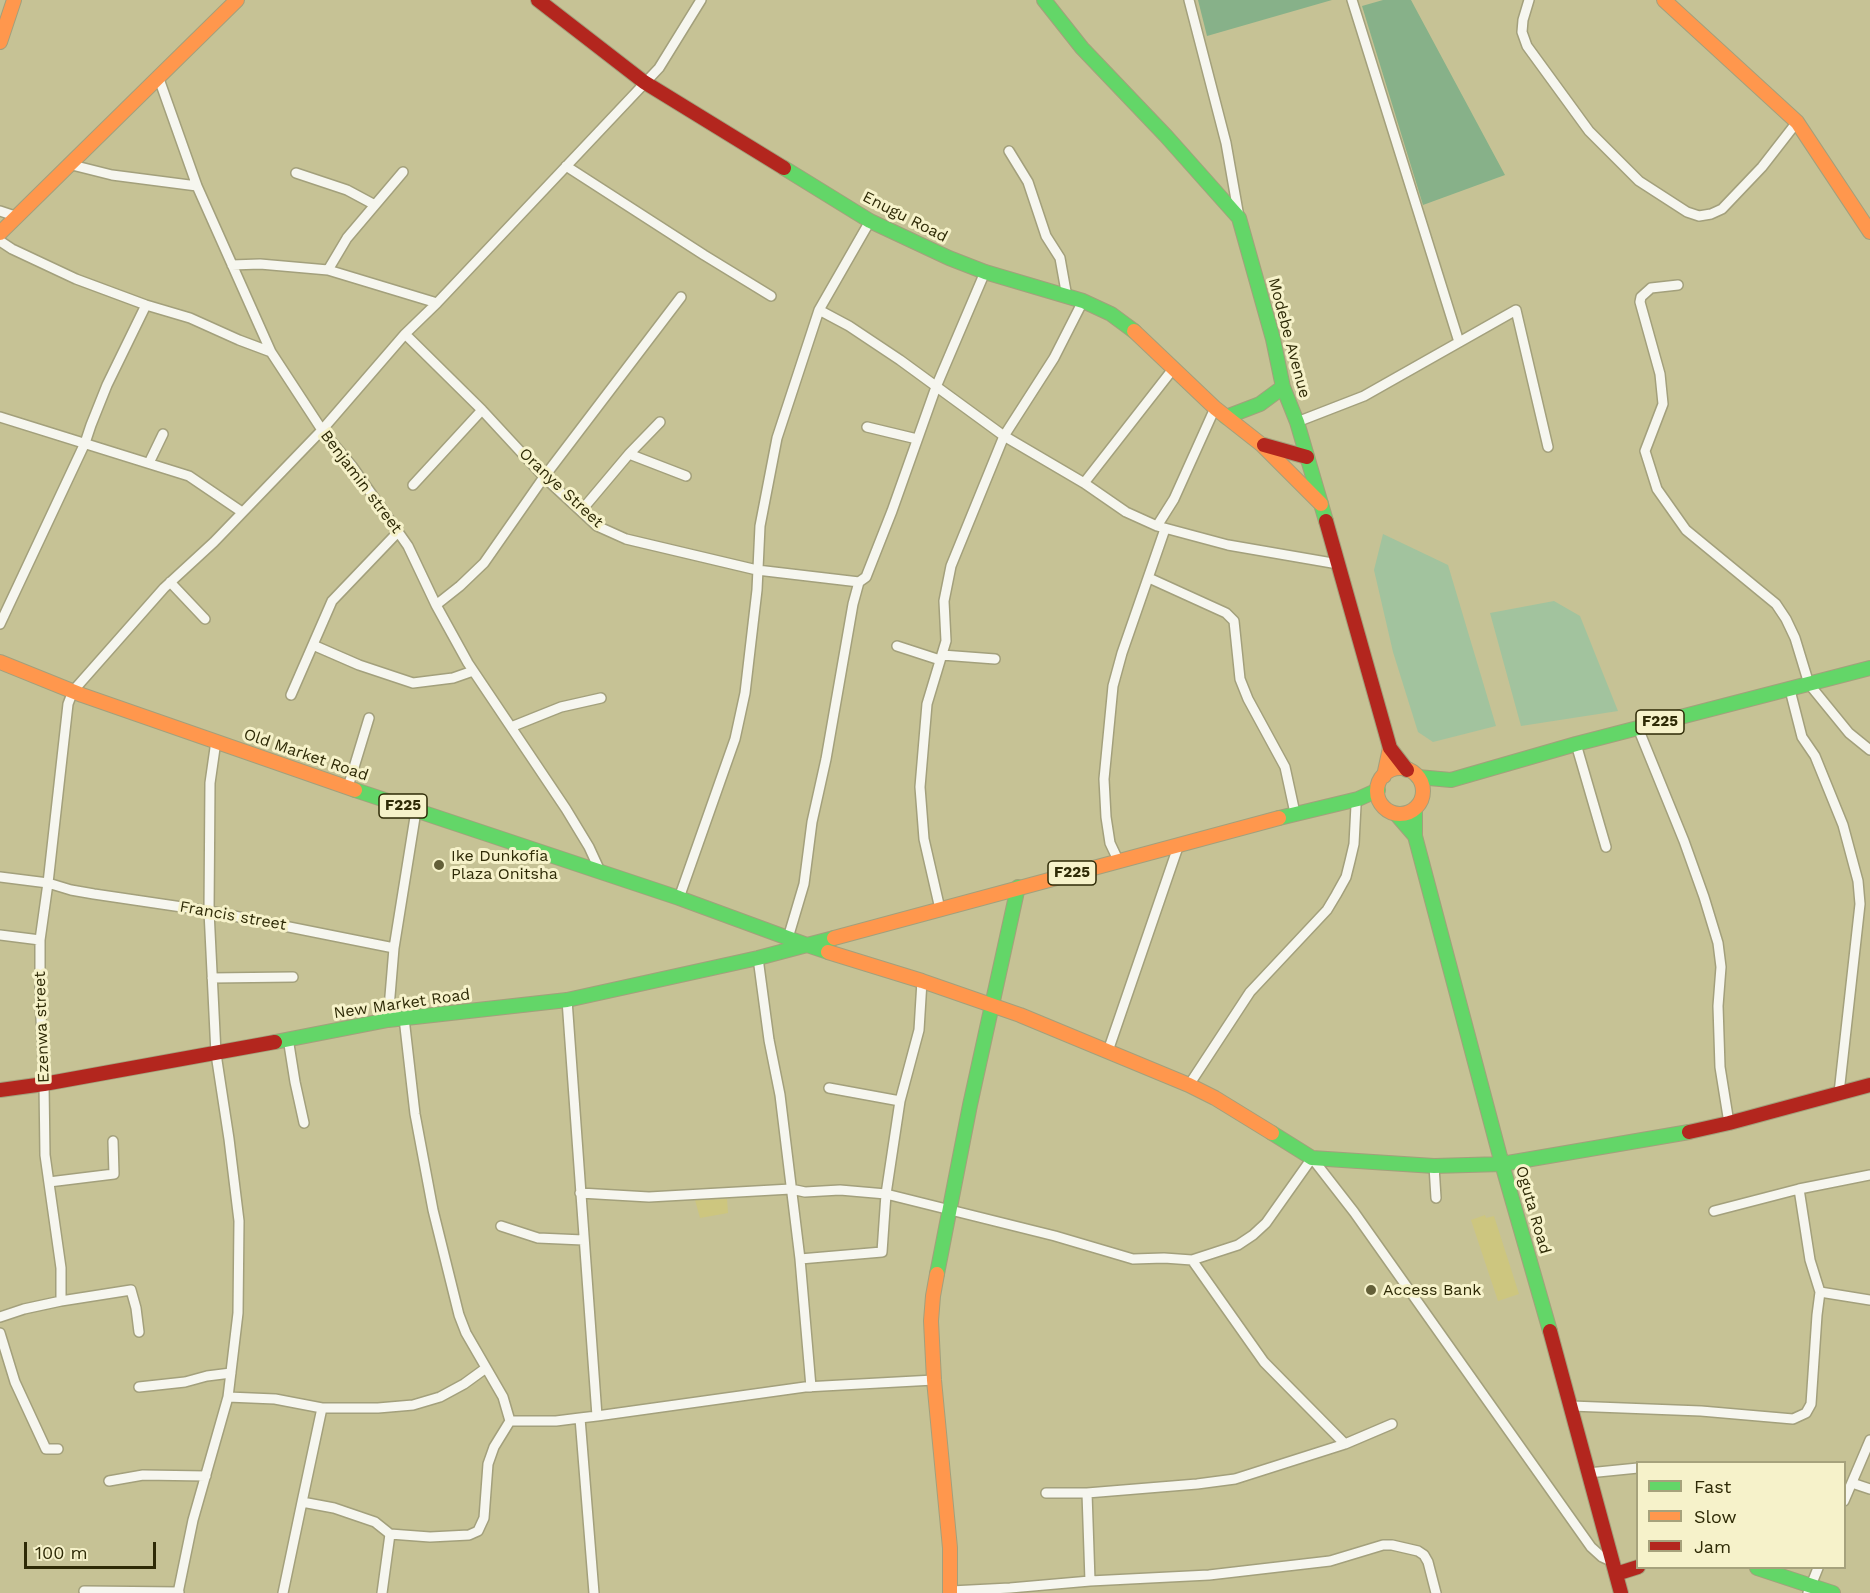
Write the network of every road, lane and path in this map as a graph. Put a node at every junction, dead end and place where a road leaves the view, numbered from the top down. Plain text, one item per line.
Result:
1 (14, 0) edge
2 (237, 0) edge
3 (538, 0) edge
4 (701, 0) edge
5 (1044, 0) edge
6 (1189, 0) edge
7 (1352, 0) edge
8 (1529, 0) edge
9 (1664, 0) edge
10 (0, 42) edge
11 (158, 76) junction
12 (644, 82) junction
13 (1797, 122) junction
14 (1009, 151) dead end
15 (68, 164) junction
16 (566, 166) junction
17 (403, 172) dead end
18 (296, 174) dead end
19 (197, 186) junction
20 (375, 205) junction
21 (0, 211) edge
22 (15, 216) junction
23 (1239, 218) junction
24 (870, 221) junction
25 (1870, 232) edge
26 (0, 233) edge
27 (0, 241) edge
28 (232, 265) junction
29 (328, 270) junction
30 (985, 272) junction
31 (1678, 285) dead end
32 (771, 296) dead end
33 (681, 297) dead end
34 (1067, 297) junction
35 (1083, 301) junction
36 (437, 303) junction
37 (146, 305) junction
38 (819, 310) junction
39 (405, 334) junction
40 (1459, 342) junction
41 (271, 352) junction
42 (1173, 369) junction
43 (936, 387) junction
44 (1283, 387) junction
45 (1215, 408) junction
46 (482, 410) junction
47 (0, 417) edge
48 (1226, 417) junction
49 (660, 422) dead end
50 (1297, 422) junction
51 (867, 427) dead end
52 (322, 430) junction
53 (163, 434) dead end
54 (1004, 436) junction
55 (917, 439) junction
56 (86, 443) junction
57 (1262, 445) junction
58 (1548, 447) dead end
59 (629, 454) junction
60 (1307, 457) junction
61 (149, 463) junction
62 (686, 476) dead end
63 (544, 477) junction
64 (1084, 483) junction
65 (413, 485) dead end
66 (1321, 504) junction
67 (581, 511) junction
68 (242, 512) junction
69 (1161, 528) junction
70 (398, 532) junction
71 (1338, 564) junction
72 (757, 570) junction
73 (1149, 578) junction
74 (170, 582) junction
75 (859, 582) junction
76 (436, 605) junction
77 (205, 619) dead end
78 (0, 624) edge
79 (312, 645) junction
80 (897, 646) dead end
81 (941, 658) junction
82 (995, 659) dead end
83 (0, 662) edge
84 (1870, 668) edge
85 (474, 671) junction
86 (1809, 684) junction
87 (1790, 690) junction
88 (73, 692) junction
89 (291, 695) dead end
90 (601, 698) dead end
91 (369, 718) dead end
92 (512, 727) junction
93 (1638, 728) junction
94 (216, 741) junction
95 (1576, 744) junction
96 (1390, 748) junction
97 (1870, 750) edge
98 (1412, 774) junction
99 (1384, 776) junction
100 (1451, 780) junction
101 (348, 787) junction
102 (1378, 790) junction
103 (1422, 797) junction
104 (1336, 803) junction
105 (1356, 805) junction
106 (1415, 809) junction
107 (1390, 810) junction
108 (416, 811) junction
109 (1295, 813) junction
110 (1415, 836) junction
111 (1179, 844) junction
112 (1606, 847) dead end
113 (1118, 860) junction
114 (600, 871) junction
115 (0, 878) edge
116 (48, 883) junction
117 (1018, 887) junction
118 (679, 898) junction
119 (940, 909) junction
120 (209, 911) junction
121 (0, 935) edge
122 (788, 938) junction
123 (40, 940) junction
124 (807, 945) junction
125 (394, 948) junction
126 (758, 958) junction
127 (293, 977) dead end
128 (212, 978) junction
129 (922, 981) junction
130 (567, 1000) junction
131 (992, 1006) junction
132 (404, 1018) junction
133 (388, 1020) junction
134 (288, 1038) junction
135 (1108, 1052) junction
136 (216, 1054) junction
137 (44, 1084) junction
138 (1189, 1085) junction
139 (1870, 1085) edge
140 (829, 1088) dead end
141 (0, 1090) edge
142 (1839, 1093) junction
143 (900, 1101) junction
144 (304, 1123) dead end
145 (1729, 1123) junction
146 (113, 1141) dead end
147 (1312, 1158) junction
148 (1502, 1164) junction
149 (1434, 1166) junction
150 (1870, 1175) edge
151 (49, 1182) junction
152 (791, 1189) junction
153 (1799, 1189) junction
154 (580, 1192) junction
155 (886, 1194) junction
156 (1436, 1198) dead end
157 (950, 1210) junction
158 (1714, 1211) dead end
159 (501, 1226) dead end
160 (583, 1240) junction
161 (800, 1259) junction
162 (1192, 1260) junction
163 (1820, 1292) junction
164 (1870, 1300) edge
165 (61, 1301) junction
166 (0, 1317) edge
167 (139, 1332) dead end
168 (0, 1333) edge
169 (486, 1368) junction
170 (231, 1373) junction
171 (934, 1380) junction
172 (139, 1387) dead end
173 (812, 1387) junction
174 (228, 1397) junction
175 (1571, 1406) junction
176 (322, 1408) junction
177 (597, 1416) junction
178 (580, 1418) junction
179 (510, 1421) junction
180 (1392, 1424) dead end
181 (1870, 1440) edge
182 (1345, 1444) junction
183 (58, 1449) dead end
184 (1636, 1468) edge
185 (1588, 1473) junction
186 (206, 1476) junction
187 (109, 1481) dead end
188 (1852, 1483) junction
189 (1870, 1489) edge
190 (1046, 1493) dead end
191 (1087, 1493) junction
192 (1846, 1498) edge
193 (302, 1502) junction
194 (390, 1534) junction
195 (1636, 1567) edge
196 (1615, 1568) junction
197 (1759, 1569) edge
198 (1818, 1569) edge
199 (1090, 1581) junction
200 (1809, 1589) edge
201 (84, 1591) dead end
202 (950, 1592) edge
203 (1617, 1592) edge
204 (178, 1593) edge
205 (283, 1593) edge
206 (381, 1593) edge
207 (594, 1593) edge
208 (1436, 1593) edge
209 (1833, 1593) edge

1 - 10 street
2 - 11 street
3 - 12 street, Enugu Road
4 - 12 street
5 - 23 street, Modebe Avenue
6 - 23 street
7 - 40 street
8 - 13 street
9 - 13 street
11 - 15 street
11 - 19 street, Benjamin street
12 - 16 street
12 - 24 street, Enugu Road
13 - 25 street
14 - 34 street
15 - 19 street
15 - 22 street
16 - 32 street
16 - 36 street
17 - 20 street
18 - 20 street
19 - 28 street, Benjamin street
20 - 29 street
21 - 22 street
22 - 26 street
23 - 44 street, Modebe Avenue
24 - 30 street, Enugu Road
24 - 38 street
27 - 37 street
28 - 29 street
28 - 41 street, Benjamin street
29 - 36 street
30 - 34 street, Enugu Road
30 - 43 street
31 - 86 street
33 - 63 street
34 - 35 street, Enugu Road
35 - 42 street, Enugu Road
35 - 54 street
36 - 39 street
37 - 41 street
37 - 56 street
38 - 43 street
38 - 72 street
39 - 46 street, Oranye Street
39 - 52 street
40 - 50 street
40 - 58 street
41 - 52 street, Benjamin street
42 - 45 street, Enugu Road
42 - 64 street
43 - 54 street
43 - 55 street
44 - 48 street
44 - 50 street, Modebe Avenue
45 - 48 street, Enugu Road
45 - 69 street
46 - 63 street, Oranye Street
46 - 65 street
47 - 56 street
48 - 57 street, Enugu Road
49 - 59 street
50 - 60 street, Modebe Avenue
51 - 55 street
52 - 68 street
52 - 70 street, Benjamin street
53 - 61 street
54 - 64 street
54 - 81 street
55 - 75 street
56 - 61 street
56 - 78 street
57 - 60 street
57 - 66 street, Enugu Road
59 - 62 street
59 - 67 street
60 - 66 street, Modebe Avenue
61 - 68 street
63 - 67 street, Oranye Street
63 - 76 street
64 - 69 street
66 - 71 street, Modebe Avenue
67 - 72 street, Oranye Street
68 - 74 street
69 - 71 street
69 - 73 street
70 - 76 street, Benjamin street
70 - 79 street
71 - 96 street, Modebe Avenue
72 - 75 street, Oranye Street
72 - 118 street
73 - 109 street
73 - 113 street
74 - 77 street
74 - 88 street
75 - 122 street
76 - 85 street, Benjamin street
79 - 85 street
79 - 89 street
80 - 81 street
81 - 82 street
81 - 119 street
83 - 88 street, Old Market Road / F225
84 - 86 street, F225
85 - 92 street, Benjamin street
86 - 87 street, F225
86 - 97 street
87 - 93 street, F225
87 - 142 street
88 - 94 street, Old Market Road / F225
88 - 116 street, Ezenwa street
90 - 92 street
91 - 101 street
92 - 114 street, Benjamin street
93 - 95 street, F225
93 - 145 street
94 - 101 street, Old Market Road / F225
94 - 120 street
95 - 100 street, F225
95 - 112 street
96 - 98 street
96 - 99 street
98 - 99 street, F225
98 - 100 street, F225
98 - 103 street
99 - 102 street
100 - 103 street, F225
101 - 108 street, Old Market Road / F225
102 - 104 street, F225
102 - 107 street
103 - 106 street, F225
104 - 105 street, F225
104 - 109 street, F225
105 - 107 street, F225
105 - 138 street
106 - 107 street, F225
106 - 110 street
107 - 110 street
108 - 114 street, Old Market Road / F225
108 - 125 street
109 - 111 street, F225
110 - 148 street, Oguta Road
111 - 113 street, F225
111 - 135 street
113 - 117 street, F225
114 - 118 street, Old Market Road / F225
115 - 116 street, Francis street
116 - 120 street, Francis street
116 - 123 street, Ezenwa street
117 - 119 street, F225
117 - 131 street
118 - 122 street, Old Market Road / F225
119 - 124 street, F225
120 - 125 street, Francis street
120 - 128 street
121 - 123 street
122 - 124 street, Old Market Road / F225
123 - 137 street, Ezenwa street
124 - 126 street, New Market Road
124 - 129 street, Old Market Road
125 - 133 street
126 - 130 street, New Market Road
126 - 152 street
127 - 128 street
128 - 136 street
129 - 131 street, Old Market Road
129 - 143 street
130 - 132 street, New Market Road
130 - 154 street
131 - 135 street, Old Market Road
131 - 157 street
132 - 133 street, New Market Road
132 - 169 street
133 - 134 street, New Market Road
134 - 136 street, New Market Road
134 - 144 street
135 - 138 street, Old Market Road
136 - 137 street, New Market Road
136 - 170 street
137 - 141 street, New Market Road
137 - 151 street, Ezenwa street
138 - 147 street, Old Market Road
139 - 142 street
140 - 143 street
142 - 145 street
143 - 155 street
145 - 148 street
146 - 151 street
147 - 149 street
147 - 162 street
147 - 196 street
148 - 149 street
148 - 175 street, Oguta Road
149 - 156 street
150 - 153 street
151 - 165 street, Ezenwa street
152 - 154 street
152 - 155 street
152 - 161 street
153 - 158 street
153 - 163 street
154 - 160 street
155 - 157 street
155 - 161 street
157 - 162 street
157 - 171 street
159 - 160 street
160 - 177 street
161 - 173 street
162 - 182 street
163 - 164 street
163 - 175 street
165 - 166 street
165 - 167 street
168 - 183 street
169 - 176 street
169 - 179 street
170 - 172 street
170 - 174 street
171 - 173 street
171 - 202 street
173 - 177 street
174 - 176 street
174 - 186 street
175 - 185 street, Oguta Road
176 - 193 street
177 - 178 street
178 - 179 street
178 - 207 street
179 - 194 street
180 - 182 street
181 - 188 street
182 - 191 street
184 - 185 street
185 - 196 street, Oguta Road
186 - 187 street
186 - 204 street
188 - 189 street
188 - 192 street
190 - 191 street
191 - 199 street
193 - 194 street
193 - 205 street
194 - 206 street
195 - 196 street
196 - 203 street, Oguta Road
197 - 200 street
198 - 200 street
199 - 202 street
199 - 208 street
200 - 209 street
201 - 204 street

